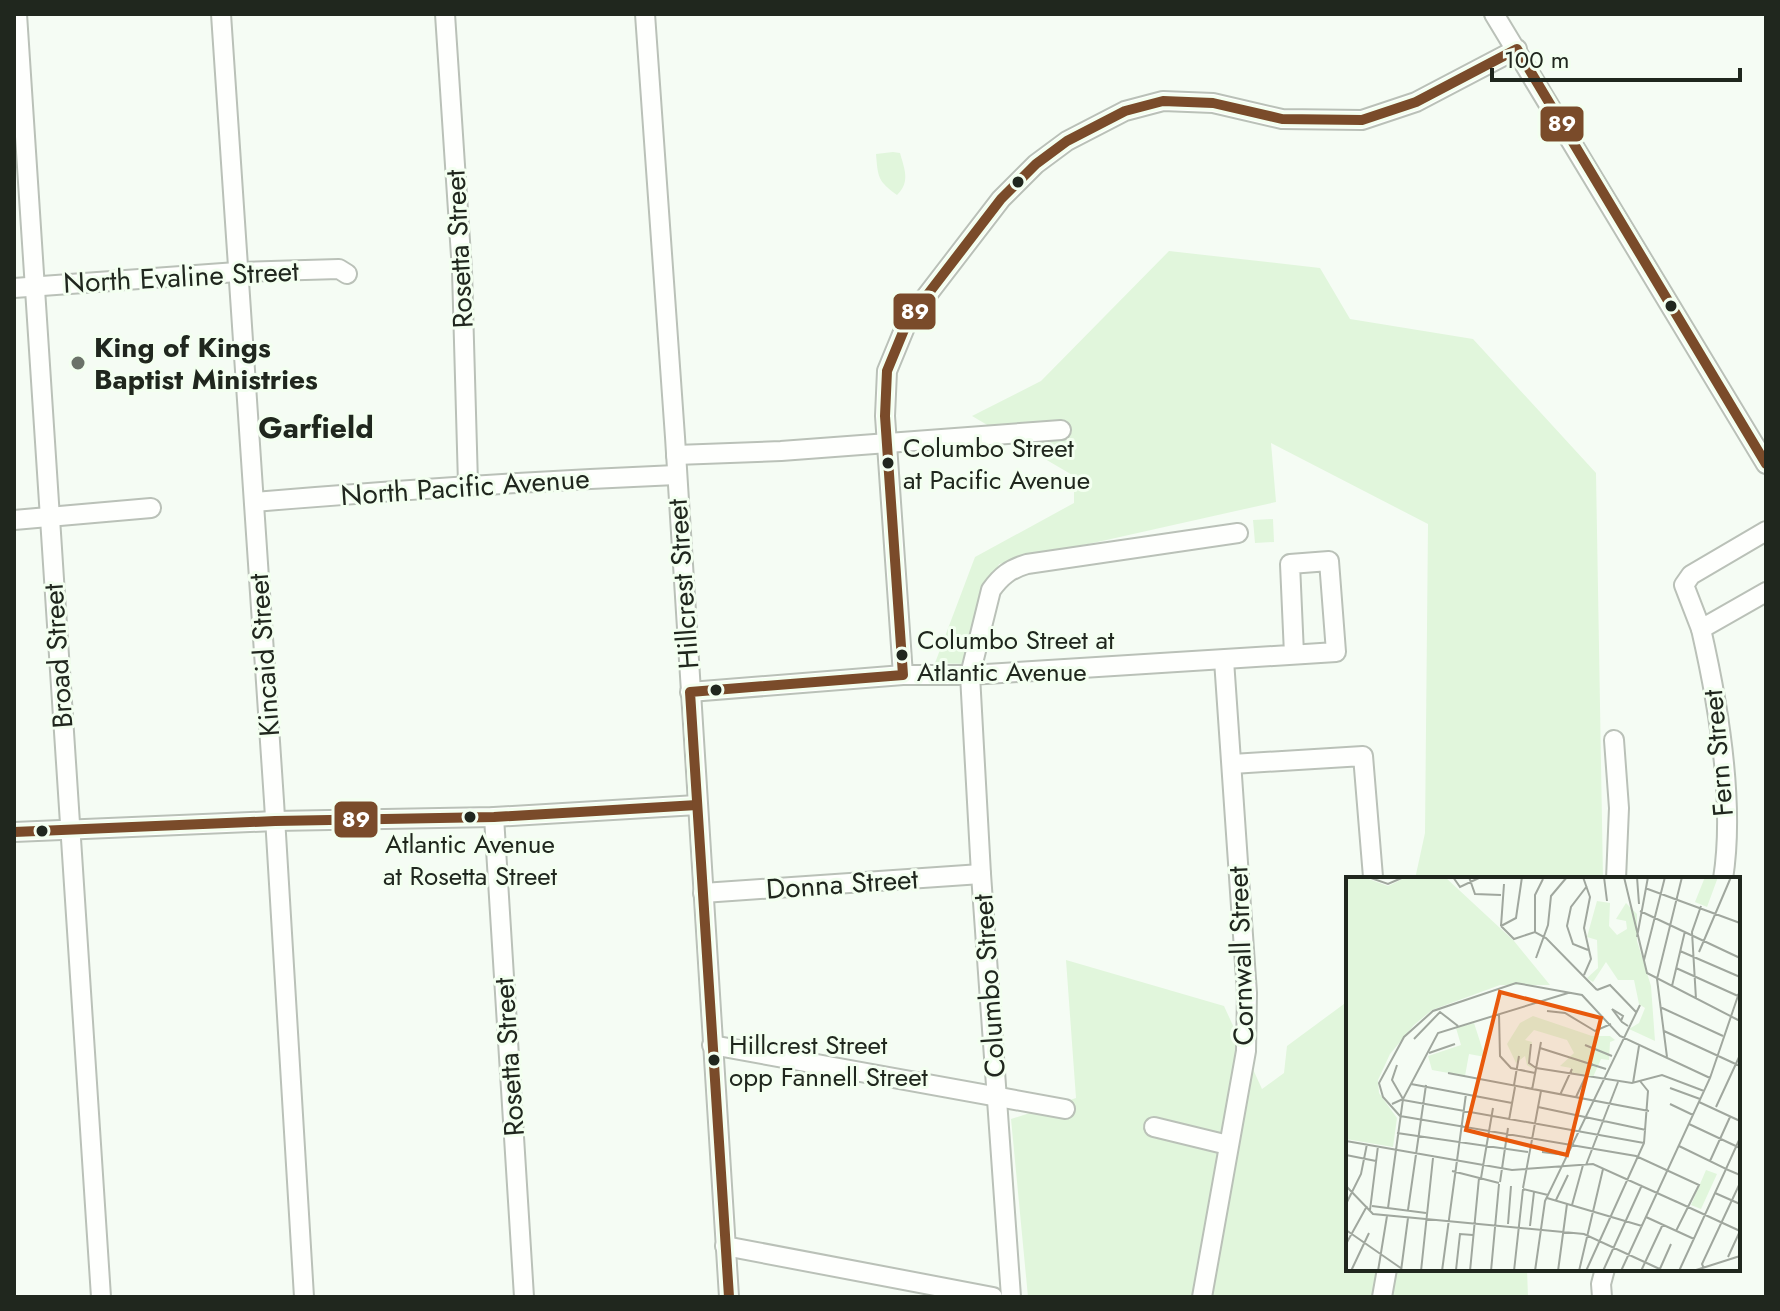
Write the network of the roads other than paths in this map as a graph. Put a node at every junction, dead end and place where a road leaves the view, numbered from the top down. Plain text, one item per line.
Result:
1 (17, 14) edge
2 (221, 14) edge
3 (445, 14) edge
4 (645, 14) edge
5 (1494, 14) edge
6 (1517, 49) junction
7 (237, 272) junction
8 (347, 274) dead end
9 (34, 286) junction
10 (14, 288) edge
11 (1061, 430) dead end
12 (887, 443) junction
13 (676, 455) junction
14 (1766, 464) edge
15 (676, 475) junction
16 (468, 484) junction
17 (254, 502) junction
18 (151, 508) dead end
19 (49, 518) junction
20 (14, 520) edge
21 (1766, 531) edge
22 (1238, 533) dead end
23 (1766, 592) edge
24 (1701, 629) junction
25 (1294, 654) junction
26 (1224, 660) junction
27 (903, 675) junction
28 (970, 675) junction
29 (690, 692) junction
30 (1614, 740) dead end
31 (1232, 764) junction
32 (697, 805) junction
33 (494, 817) junction
34 (275, 821) junction
35 (70, 830) junction
36 (14, 832) edge
37 (981, 874) junction
38 (1373, 877) edge
39 (1616, 877) edge
40 (1723, 877) edge
41 (703, 893) junction
42 (712, 1045) junction
43 (998, 1099) junction
44 (1065, 1109) dead end
45 (1154, 1127) dead end
46 (1228, 1145) junction
47 (725, 1246) junction
48 (1387, 1271) edge
49 (1604, 1271) edge
50 (101, 1297) edge
51 (304, 1297) edge
52 (524, 1297) edge
53 (729, 1297) edge
54 (993, 1297) edge
55 (1011, 1297) edge
56 (1202, 1297) edge
57 (1382, 1297) edge
58 (1602, 1297) edge

1 - 9 street, Broad Street
2 - 7 street, Kincaid Street
3 - 16 street, Rosetta Street
4 - 13 street, Hillcrest Street
5 - 6 street
6 - 12 street
6 - 14 street
7 - 8 street, North Evaline Street
7 - 9 street, North Evaline Street
7 - 17 street, Kincaid Street
9 - 10 street, North Evaline Street
9 - 19 street, Broad Street
11 - 12 street
12 - 13 street
12 - 27 street
13 - 15 street, Hillcrest Street
15 - 16 street, North Pacific Avenue
15 - 29 street, Hillcrest Street
16 - 17 street, North Pacific Avenue
17 - 34 street, Kincaid Street
18 - 19 street
19 - 20 street
19 - 35 street, Broad Street
21 - 24 street, Fern Street
22 - 28 street, Columbo Street
23 - 24 street
24 - 40 street, Fern Street
25 - 25 street
25 - 26 street
26 - 28 street
26 - 31 street, Cornwall Street
27 - 28 street
27 - 29 street
28 - 37 street, Columbo Street
29 - 32 street, Hillcrest Street
30 - 39 street
31 - 38 street
31 - 46 street, Cornwall Street
32 - 33 street
32 - 41 street, Hillcrest Street
33 - 34 street
33 - 52 street, Rosetta Street
34 - 35 street
34 - 51 street, Kincaid Street
35 - 36 street
35 - 50 street, Broad Street
37 - 41 street, Donna Street
37 - 43 street, Columbo Street
41 - 42 street, Hillcrest Street
42 - 43 street
42 - 47 street, Hillcrest Street
43 - 44 street
43 - 55 street, Columbo Street
45 - 46 street
46 - 56 street, Cornwall Street
47 - 53 street, Hillcrest Street
47 - 54 street
48 - 57 street
49 - 58 street

